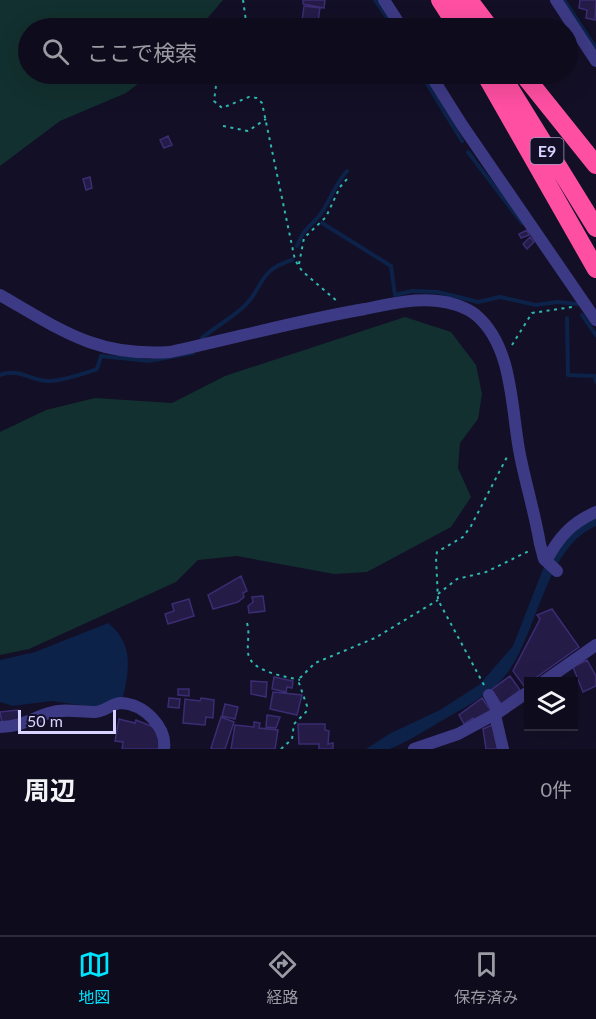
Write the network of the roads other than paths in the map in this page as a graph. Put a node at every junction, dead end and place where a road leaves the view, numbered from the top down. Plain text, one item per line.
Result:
1 (384, 0) edge
2 (441, 0) edge
3 (455, 0) edge
4 (469, 0) edge
5 (556, 0) edge
6 (396, 18) edge
7 (452, 18) edge
8 (467, 18) edge
9 (482, 18) edge
10 (568, 18) edge
11 (578, 34) edge
12 (596, 62) edge
13 (436, 84) edge
14 (490, 84) edge
15 (509, 84) edge
16 (510, 84) edge
17 (531, 84) edge
18 (596, 165) edge
19 (596, 213) edge
20 (596, 228) edge
21 (596, 269) edge
22 (0, 295) edge
23 (592, 315) edge
24 (596, 512) edge
25 (546, 561) junction
26 (557, 571) dead end
27 (596, 645) edge
28 (549, 677) edge
29 (489, 695) road end
30 (524, 695) edge
31 (497, 714) junction
32 (0, 728) edge
33 (164, 749) edge
34 (414, 749) edge
35 (503, 749) edge

1 - 6 street
2 - 7 highway
3 - 8 highway
4 - 9 highway
5 - 10 street
11 - 12 street
13 - 23 street
14 - 21 highway
15 - 20 highway, E9
16 - 19 highway, E9
17 - 18 highway
22 - 25 street
24 - 25 street
25 - 26 street
27 - 28 street
29 - 31 street
30 - 31 street
31 - 34 street
31 - 35 street
32 - 33 street

